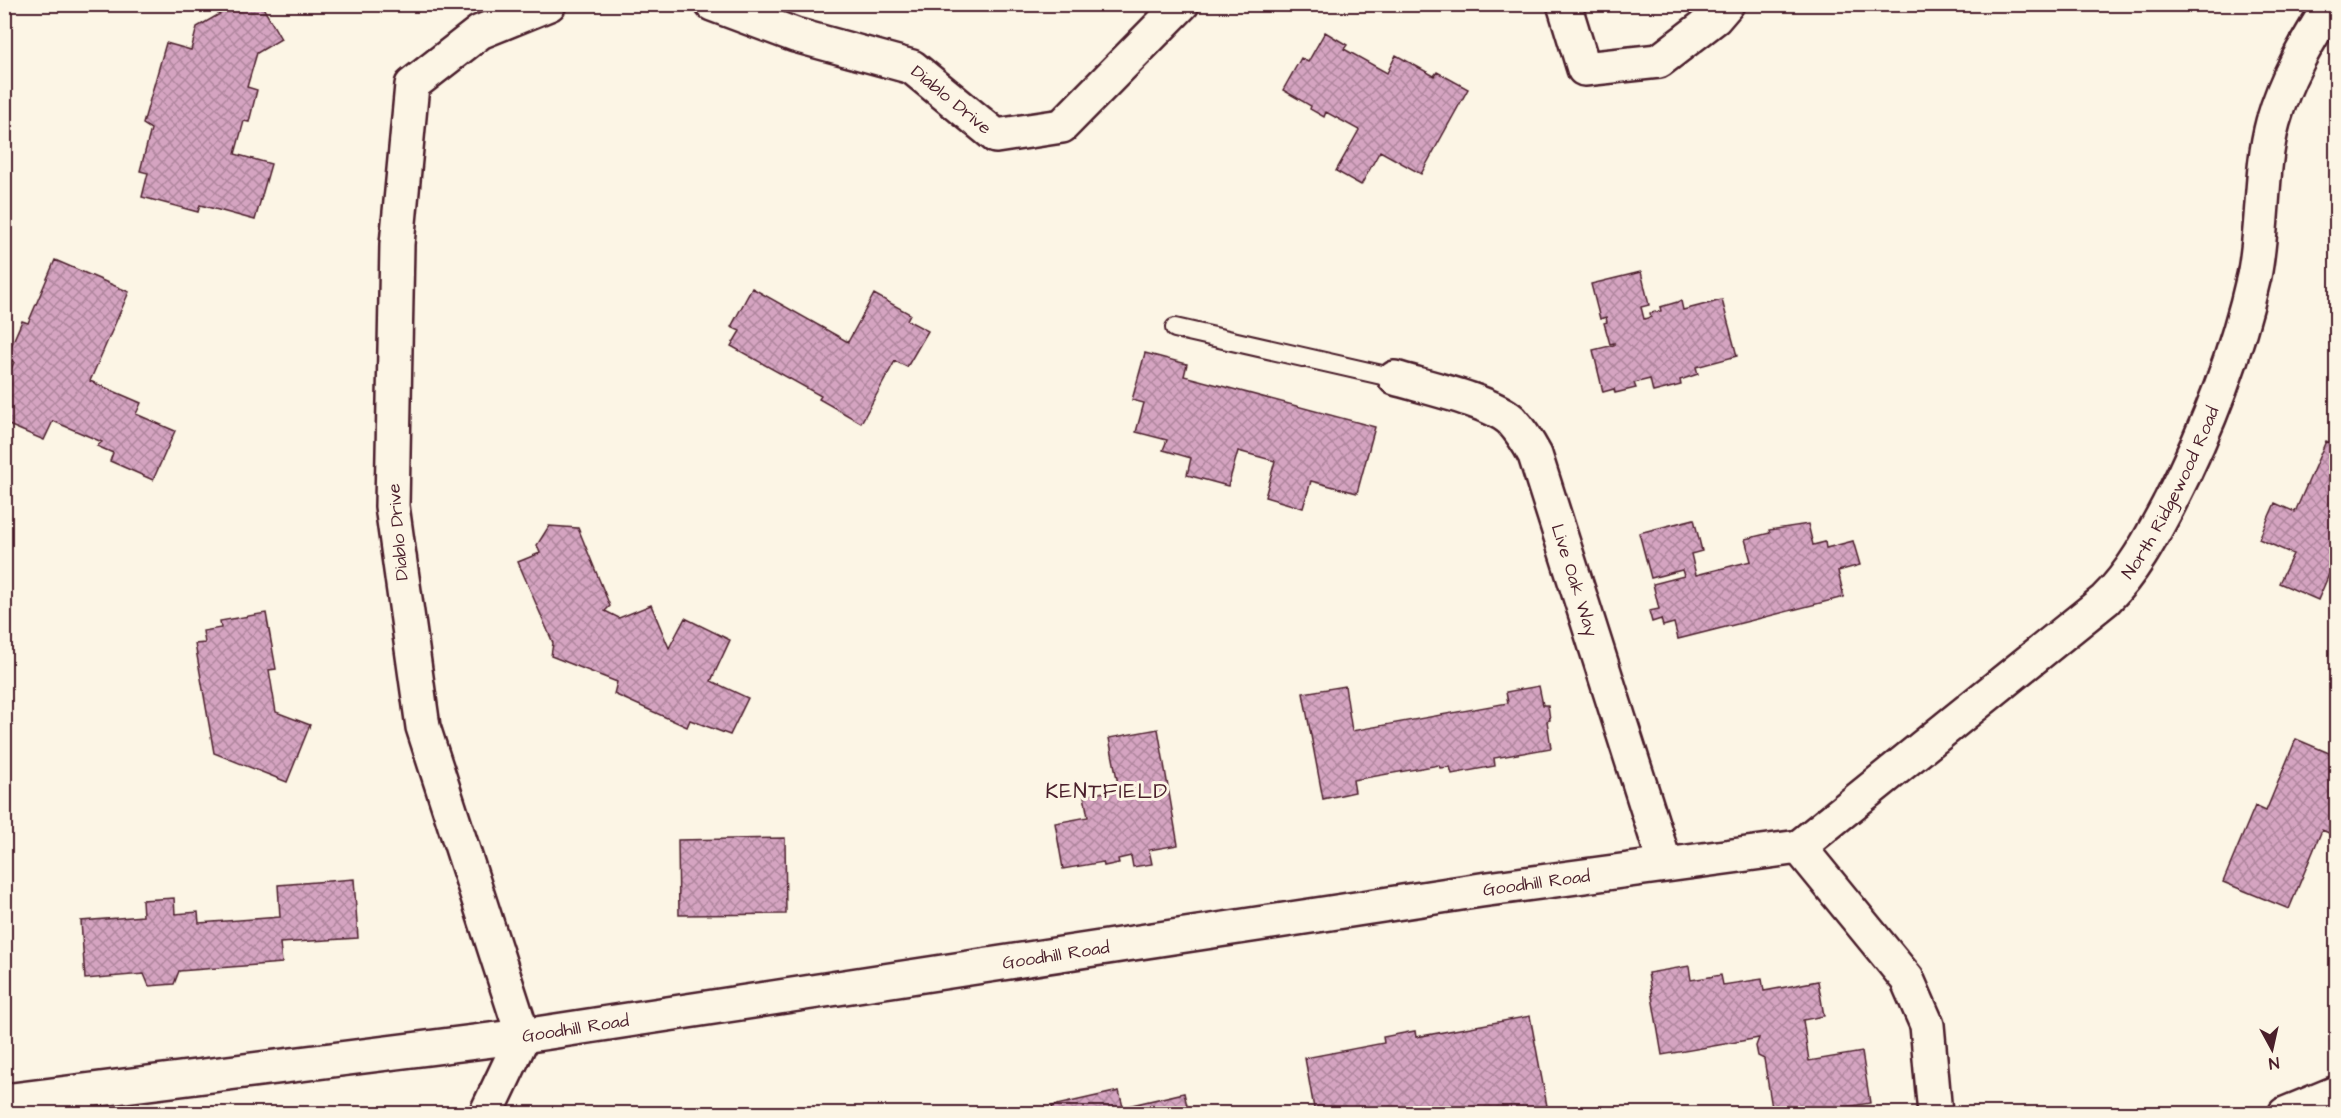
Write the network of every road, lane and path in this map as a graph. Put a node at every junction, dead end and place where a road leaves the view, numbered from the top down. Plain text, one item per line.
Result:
1 (549, 4) edge
2 (712, 4) edge
3 (1182, 4) edge
4 (1564, 4) edge
5 (1727, 4) edge
6 (2331, 4) edge
7 (1175, 328) dead end
8 (1395, 378) joint
9 (1799, 848) junction
10 (1665, 864) junction
11 (524, 1036) junction
12 (2337, 1093) edge
13 (4, 1101) edge
14 (486, 1113) edge
15 (1935, 1113) edge
16 (2285, 1113) edge

1 - 11 street, Diablo Drive
2 - 3 street, Diablo Drive
4 - 5 street
6 - 9 street, North Ridgewood Road
7 - 8 lane
8 - 10 street, Live Oak Way
9 - 10 street, Goodhill Road
9 - 15 street
10 - 11 street, Goodhill Road
11 - 13 street, Goodhill Road
11 - 14 street
12 - 16 street

